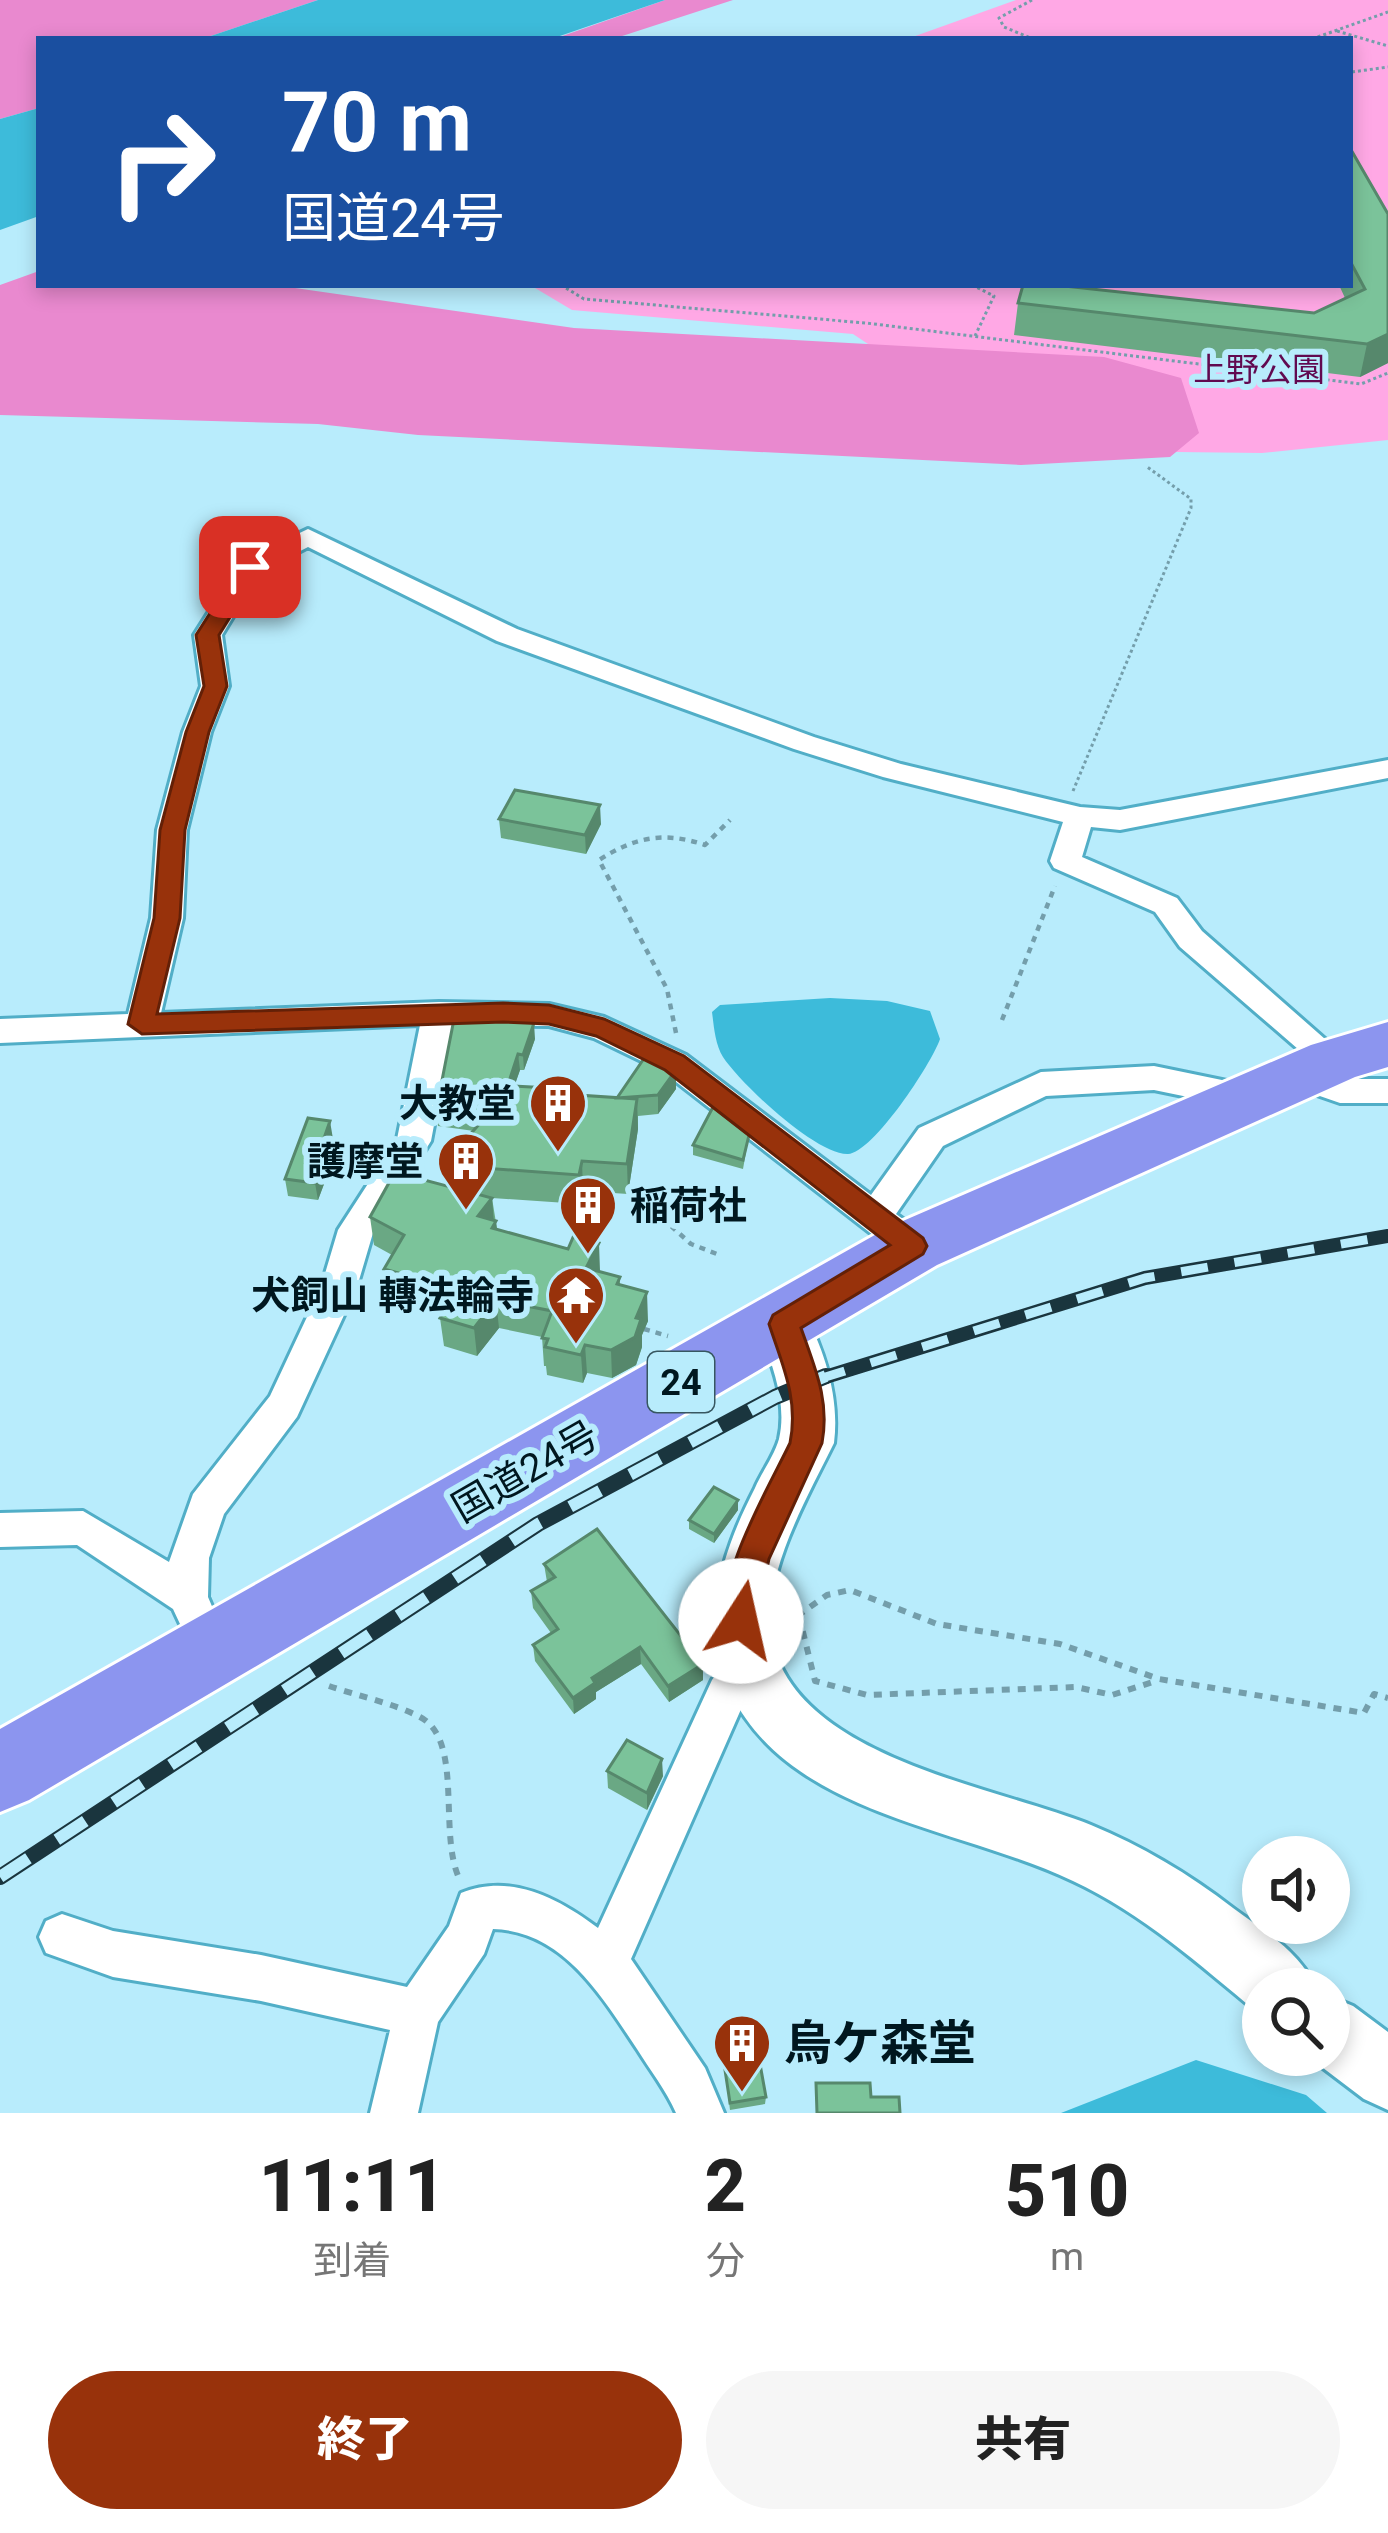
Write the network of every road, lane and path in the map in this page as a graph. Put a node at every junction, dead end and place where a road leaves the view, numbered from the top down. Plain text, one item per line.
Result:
1 (1032, 0) edge
2 (1388, 11) edge
3 (1336, 30) junction
4 (1026, 36) edge
5 (1320, 36) edge
6 (1350, 36) edge
7 (1353, 37) edge
8 (1388, 46) edge
9 (1388, 67) edge
10 (1353, 72) edge
11 (566, 288) edge
12 (978, 288) edge
13 (975, 336) junction
14 (1388, 373) edge
15 (1146, 466) dead end
16 (1388, 769) edge
17 (1072, 814) junction
18 (730, 820) dead end
19 (1064, 861) junction
20 (439, 1012) junction
21 (1002, 1021) dead end
22 (142, 1024) junction
23 (0, 1031) edge
24 (674, 1063) junction
25 (1332, 1074) edge
26 (671, 1226) dead end
27 (893, 1232) junction
28 (717, 1254) dead end
29 (784, 1324) junction
30 (0, 1530) edge
31 (199, 1624) junction
32 (760, 1634) junction
33 (1159, 1679) junction
34 (329, 1687) dead end
35 (1388, 1698) edge
36 (0, 1773) edge
37 (478, 1909) junction
38 (62, 1937) dead end
39 (606, 1962) junction
40 (1256, 1968) edge
41 (417, 2014) junction
42 (1350, 2046) edge
43 (1388, 2075) edge
44 (394, 2113) edge
45 (700, 2113) edge

1 - 4 path
2 - 3 path
3 - 5 path
3 - 6 path
7 - 8 path
9 - 10 path
11 - 13 path
12 - 13 path
13 - 14 path
15 - 17 path
16 - 17 street
17 - 19 street
17 - 22 street
18 - 24 path
19 - 21 path
19 - 25 street
20 - 22 street
20 - 24 street
20 - 31 street
22 - 23 street
24 - 27 street
25 - 27 highway, 国道24号 / 24
25 - 27 street
26 - 28 path
27 - 29 highway, 国道24号 / 24
29 - 31 highway, 国道24号 / 24
29 - 32 street
30 - 31 street
31 - 36 highway, 国道24号 / 24
32 - 33 path
32 - 33 path
32 - 39 street
32 - 40 street
33 - 35 path
34 - 37 path
37 - 39 street
37 - 41 street
38 - 41 street
39 - 45 street
41 - 44 street
42 - 43 street

